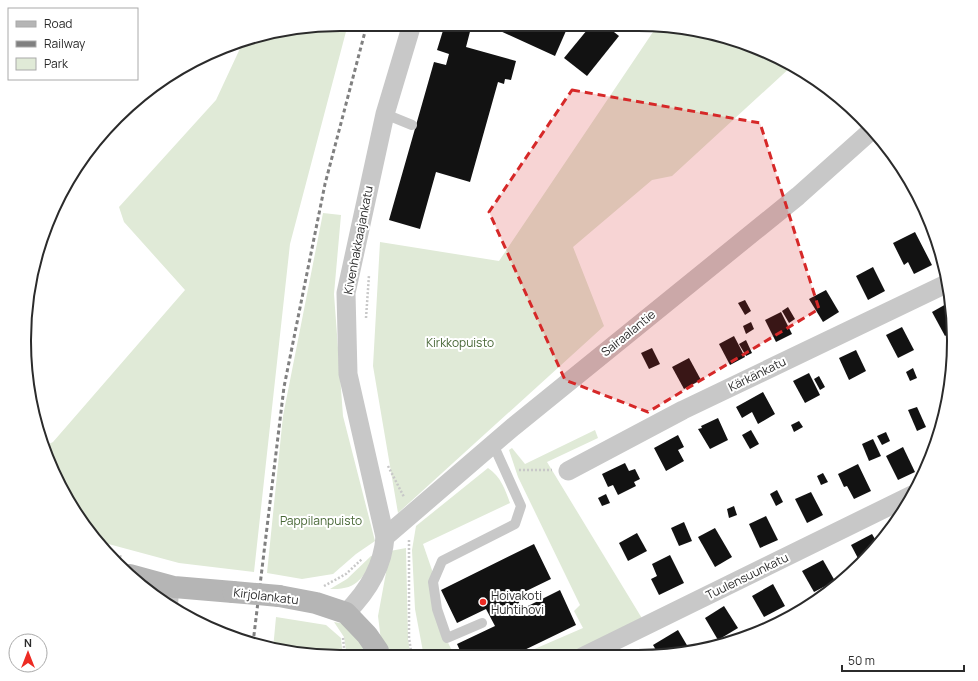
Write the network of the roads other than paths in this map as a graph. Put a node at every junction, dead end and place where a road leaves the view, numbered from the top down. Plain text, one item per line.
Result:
1 (410, 31) edge
2 (385, 114) junction
3 (412, 125) dead end
4 (868, 134) edge
5 (942, 285) edge
6 (493, 444) junction
7 (568, 472) road end
8 (902, 501) edge
9 (385, 543) junction
10 (140, 576) edge
11 (175, 580) junction
12 (174, 601) edge
13 (346, 613) junction
14 (482, 623) dead end
15 (377, 650) edge
16 (596, 650) edge

1 - 2 street, Kivenhakkaajankatu
2 - 3 lane
2 - 9 street, Kivenhakkaajankatu
4 - 6 street, Sairaalantie
5 - 7 street, Kärkänkatu
6 - 9 street, Sairaalantie
6 - 14 lane
8 - 16 street, Tuulensuunkatu
9 - 13 street
10 - 11 main road, Kirjolankatu
11 - 12 lane
11 - 13 main road, Kirjolankatu, bridge
13 - 15 main road, Kirjolankatu

